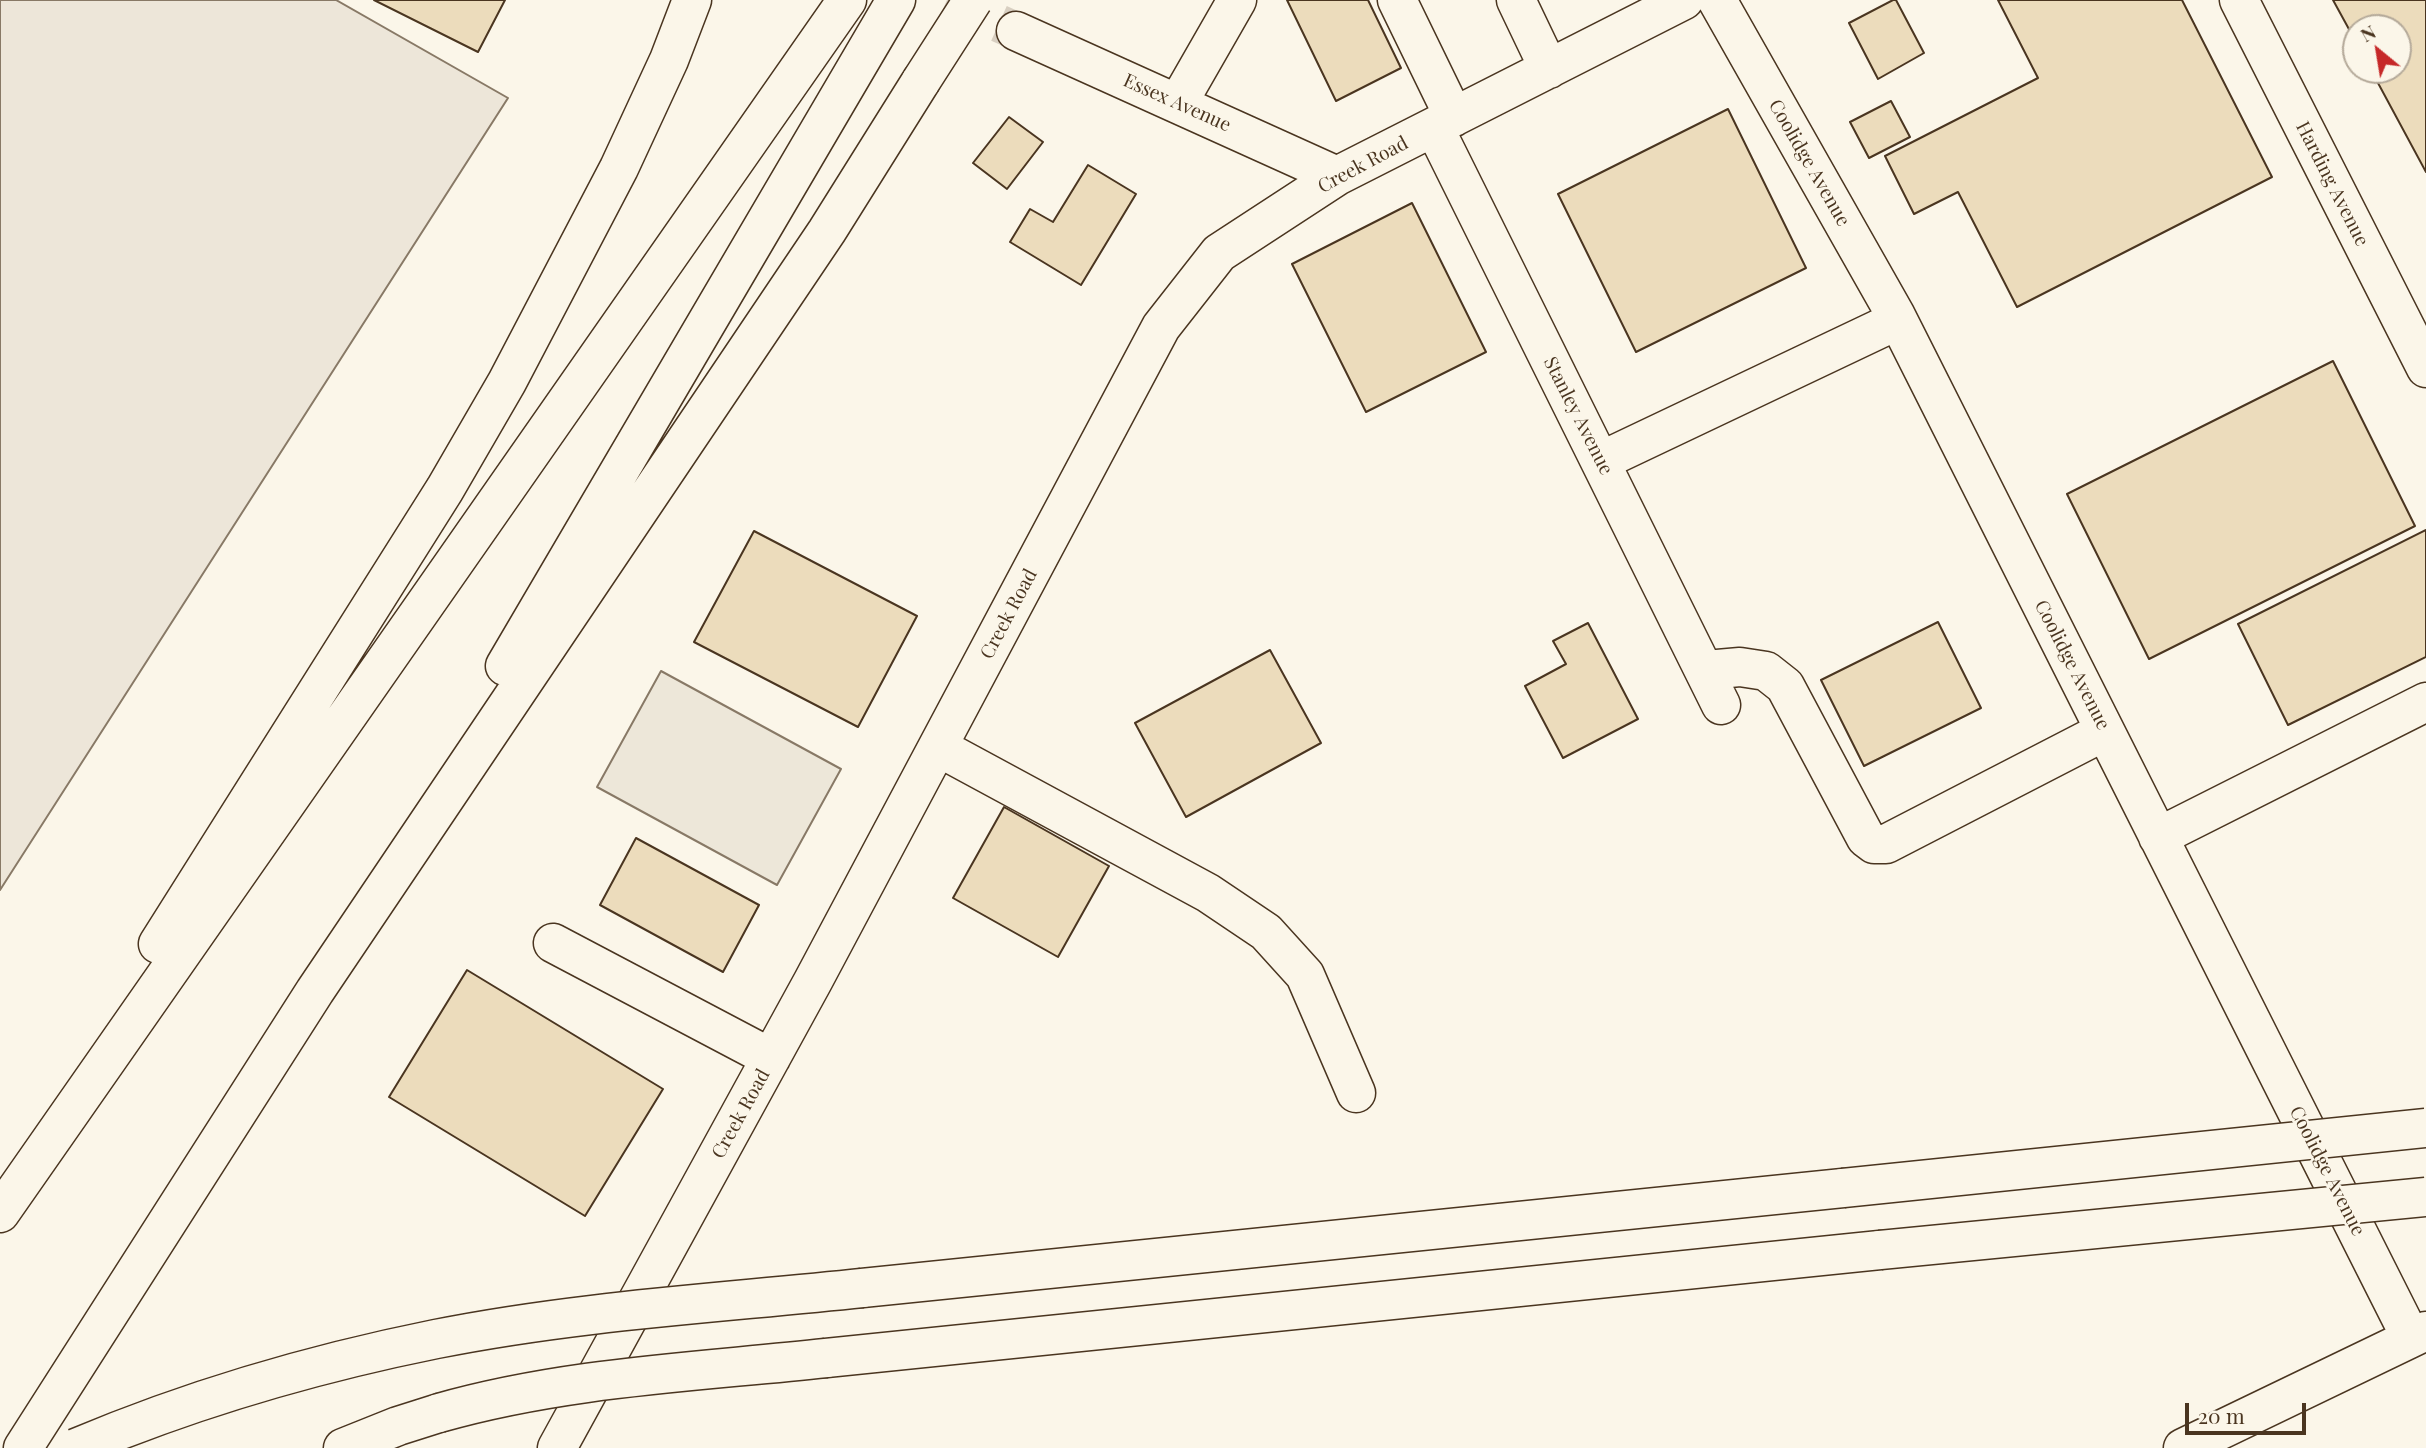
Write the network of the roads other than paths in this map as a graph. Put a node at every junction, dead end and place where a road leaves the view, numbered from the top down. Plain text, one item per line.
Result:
1 (692, 0) edge
2 (847, 0) edge
3 (896, 0) edge
4 (973, 0) edge
5 (1237, 0) edge
6 (1397, 0) edge
7 (1516, 0) edge
8 (1684, 0) edge
9 (1717, 0) edge
10 (2239, 0) edge
11 (1016, 31) tunnel mouth
12 (1549, 69) junction
13 (1178, 103) junction
14 (1444, 122) junction
15 (1337, 176) junction
16 (1898, 320) junction
17 (2426, 368) edge
18 (1601, 461) junction
19 (1706, 670) junction
20 (2426, 702) edge
21 (1721, 705) dead end
22 (2105, 731) junction
23 (938, 747) junction
24 (2158, 837) junction
25 (553, 943) dead end
26 (315, 991) junction
27 (771, 1058) junction
28 (1356, 1093) dead end
29 (2426, 1128) edge
30 (0, 1195) edge
31 (2426, 1197) edge
32 (0, 1213) edge
33 (2419, 1334) edge
34 (23, 1448) edge
35 (76, 1448) edge
36 (343, 1448) edge
37 (557, 1448) edge
38 (2183, 1448) edge

1 - 30 main road
2 - 32 main road
3 - 26 main road
4 - 26 main road, bridge
5 - 13 main road
6 - 14 main road, Stanley Avenue
7 - 12 main road
8 - 12 main road, Creek Road
9 - 16 main road, Coolidge Avenue
10 - 17 main road, Harding Avenue
11 - 13 main road, Essex Avenue
12 - 14 main road, Creek Road
13 - 15 main road, Essex Avenue
14 - 15 main road, Creek Road
14 - 18 main road, Stanley Avenue
15 - 23 main road, Creek Road
16 - 18 main road
16 - 22 main road, Coolidge Avenue
18 - 19 main road, Stanley Avenue
19 - 21 main road, Stanley Avenue
19 - 22 main road
20 - 24 main road
22 - 24 main road, Coolidge Avenue
23 - 27 main road, Creek Road
23 - 28 main road
24 - 33 main road, Coolidge Avenue
25 - 27 main road
26 - 34 main road
27 - 37 main road, Creek Road
29 - 35 main road, bridge
31 - 36 main road, bridge
33 - 38 main road

